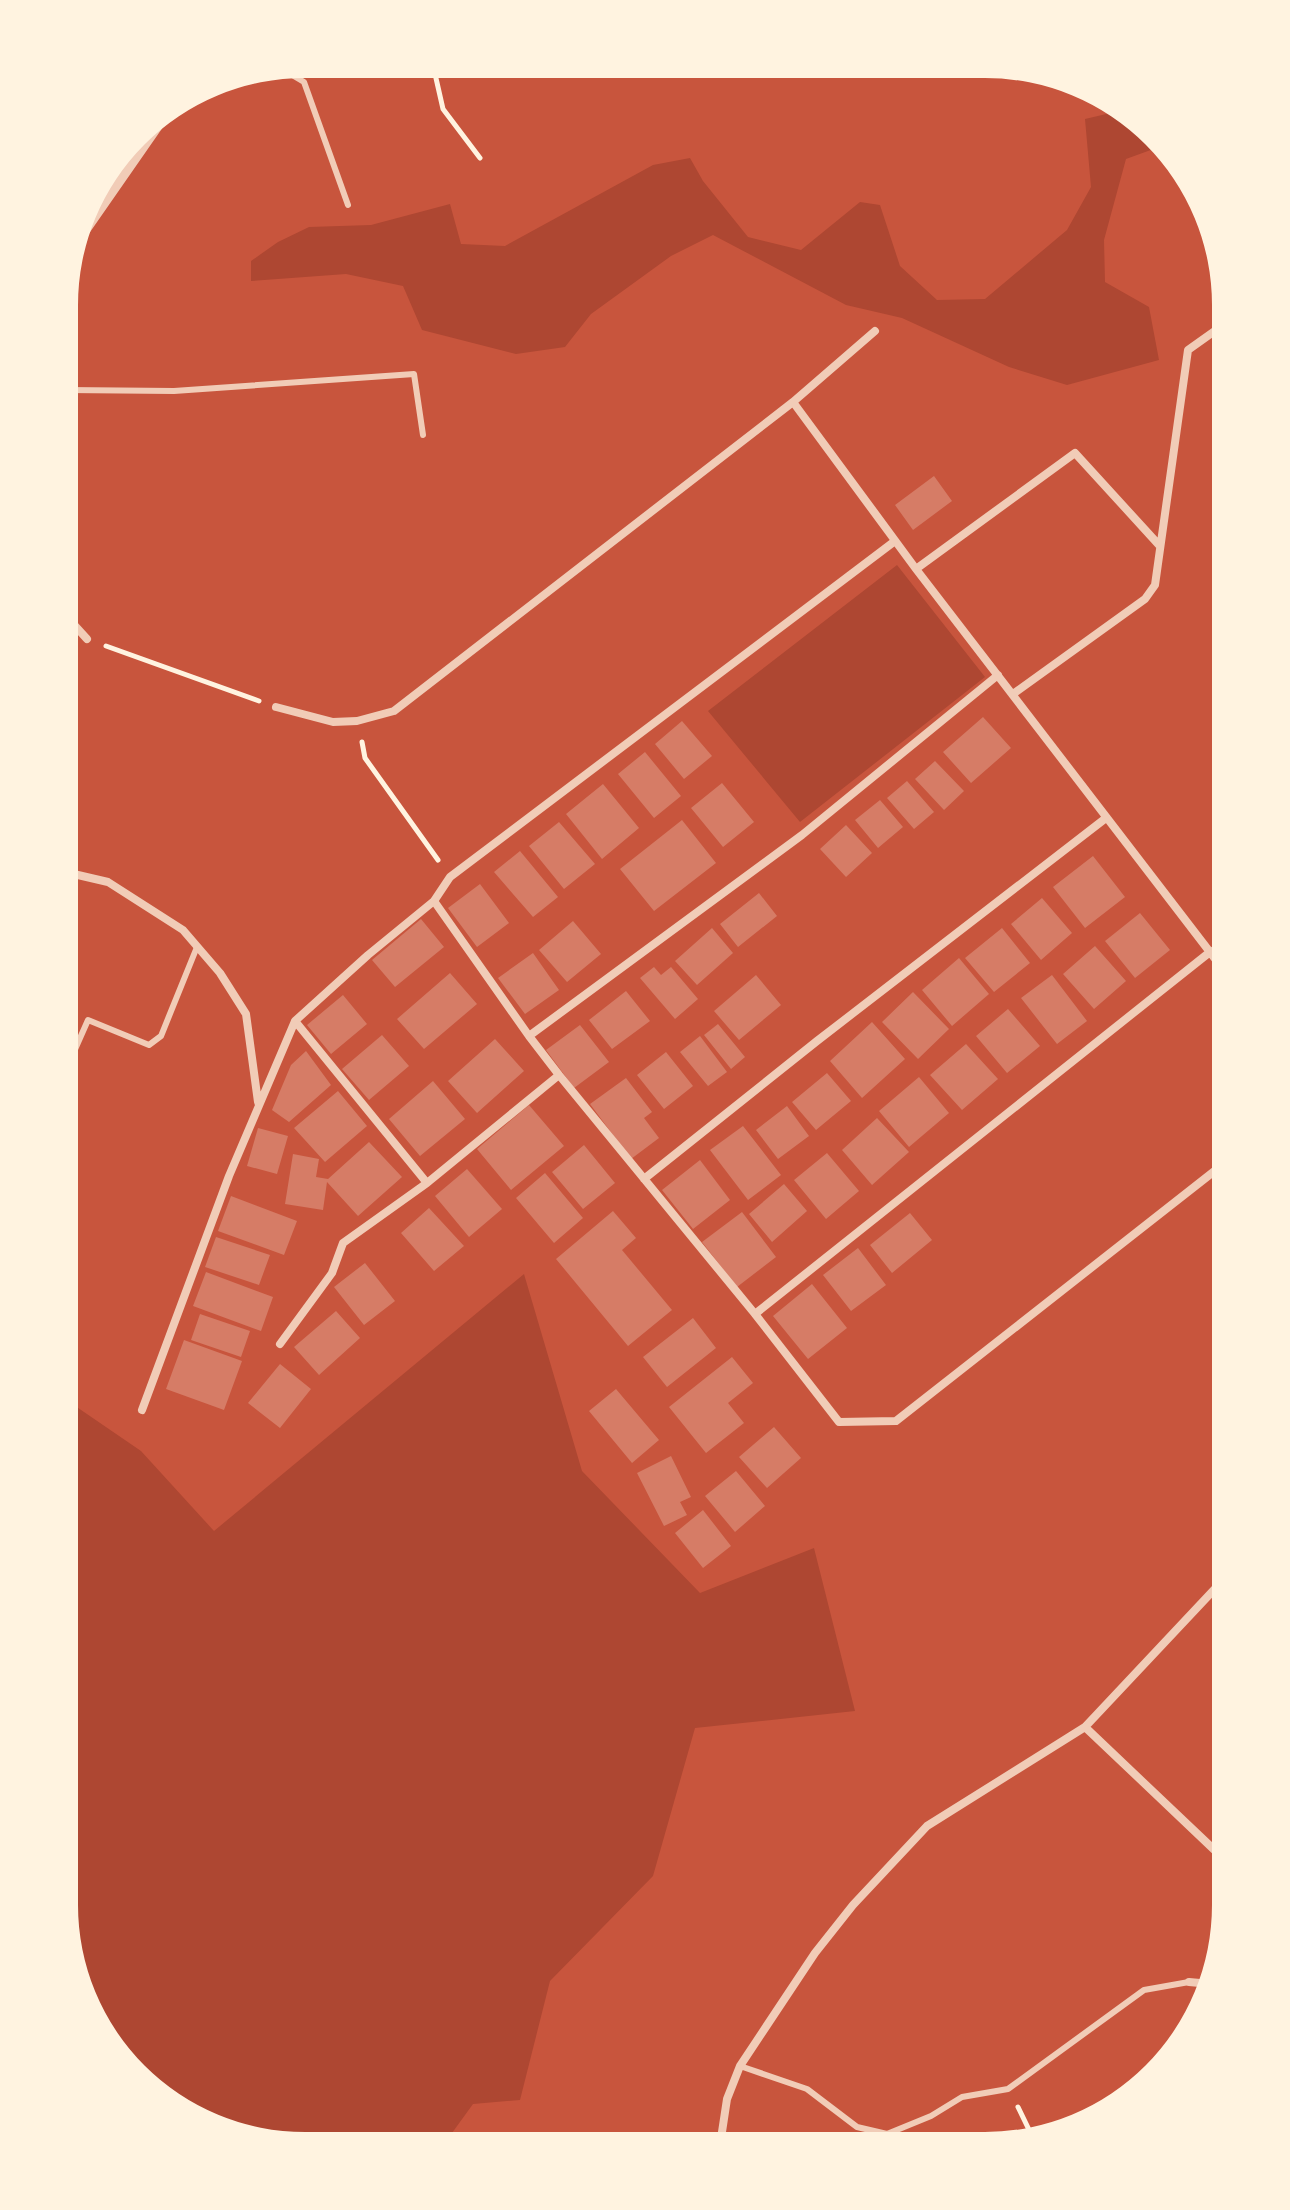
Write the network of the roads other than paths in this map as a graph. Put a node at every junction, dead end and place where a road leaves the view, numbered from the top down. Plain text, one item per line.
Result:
1 (298, 78) edge
2 (138, 151) edge
3 (103, 201) edge
4 (348, 205) dead end
5 (875, 331) dead end
6 (1212, 333) edge
7 (78, 390) edge
8 (793, 402) junction
9 (423, 435) dead end
10 (895, 541) junction
11 (1159, 545) junction
12 (916, 569) junction
13 (78, 629) edge
14 (87, 639) road end
15 (998, 675) junction
16 (1013, 694) junction
17 (276, 707) road end
18 (1106, 818) junction
19 (78, 875) edge
20 (434, 901) junction
21 (197, 947) junction
22 (1210, 952) junction
23 (1212, 955) edge
24 (295, 1021) junction
25 (529, 1036) junction
26 (78, 1043) edge
27 (559, 1075) junction
28 (259, 1103) junction
29 (1212, 1173) edge
30 (644, 1179) junction
31 (427, 1183) junction
32 (755, 1314) junction
33 (280, 1344) dead end
34 (142, 1410) dead end
35 (1212, 1592) edge
36 (1085, 1727) junction
37 (1212, 1848) edge
38 (1189, 1982) joint
39 (1198, 1983) edge
40 (740, 2066) junction
41 (722, 2132) edge
42 (878, 2132) edge
43 (892, 2132) edge

1 - 4 lane
2 - 3 street
5 - 8 street
6 - 11 street
7 - 9 lane
8 - 10 street
8 - 17 street
10 - 12 street
10 - 20 street
11 - 12 street
11 - 16 street
12 - 15 street
13 - 14 street
15 - 16 street
15 - 25 street
16 - 18 street
18 - 22 street
18 - 30 street
19 - 21 street
20 - 24 street
20 - 25 street
21 - 26 lane
21 - 28 street
22 - 23 street
22 - 32 street
24 - 28 street
24 - 31 street
25 - 27 street
27 - 30 street
27 - 31 street
28 - 34 street
29 - 32 street
30 - 32 street
31 - 33 street
35 - 36 street
36 - 37 street
36 - 40 street
38 - 39 street
38 - 43 lane
40 - 41 street
40 - 42 lane

